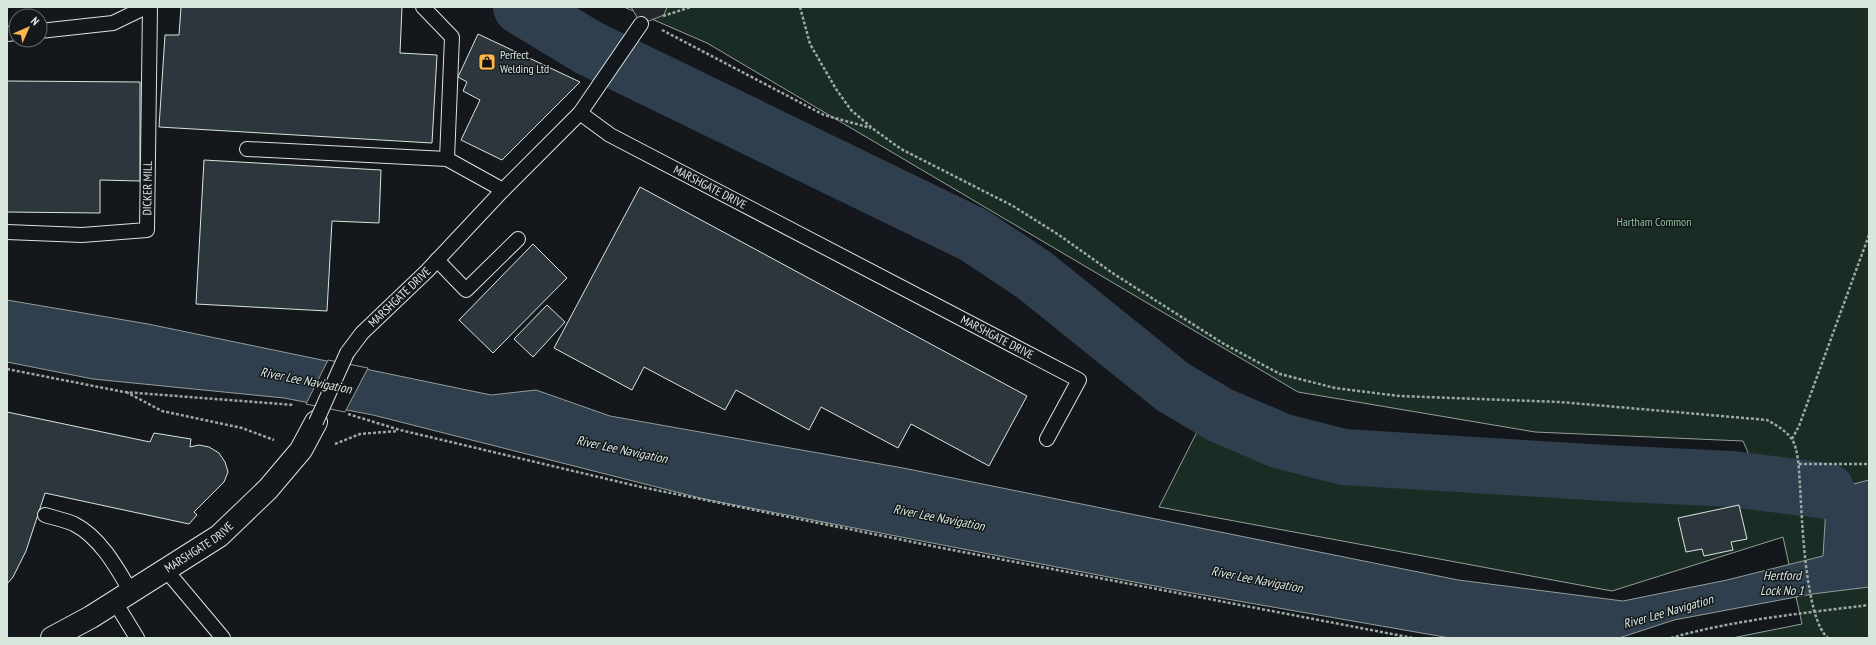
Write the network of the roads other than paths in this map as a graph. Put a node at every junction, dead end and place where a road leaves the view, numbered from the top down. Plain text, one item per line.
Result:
1 (146, 7) edge
2 (150, 7) edge
3 (423, 7) edge
4 (641, 24) road end
5 (48, 30) edge
6 (580, 113) junction
7 (247, 149) dead end
8 (447, 159) junction
9 (503, 190) junction
10 (7, 232) edge
11 (518, 239) dead end
12 (437, 260) junction
13 (316, 422) joint
14 (1047, 439) dead end
15 (45, 514) dead end
16 (166, 570) junction
17 (123, 597) junction
18 (52, 638) edge
19 (137, 638) edge
20 (223, 638) edge

1 - 5 lane
2 - 10 lane, DICKER MILL
3 - 8 lane
4 - 6 lane
6 - 9 lane, MARSHGATE DRIVE
6 - 14 lane, MARSHGATE DRIVE
7 - 8 lane
8 - 9 lane
9 - 12 lane, MARSHGATE DRIVE
11 - 12 lane
12 - 13 lane, MARSHGATE DRIVE, bridge
13 - 16 street, MARSHGATE DRIVE
15 - 17 lane
16 - 17 street, MARSHGATE DRIVE
16 - 20 lane
17 - 18 street, MARSHGATE DRIVE
17 - 19 lane

